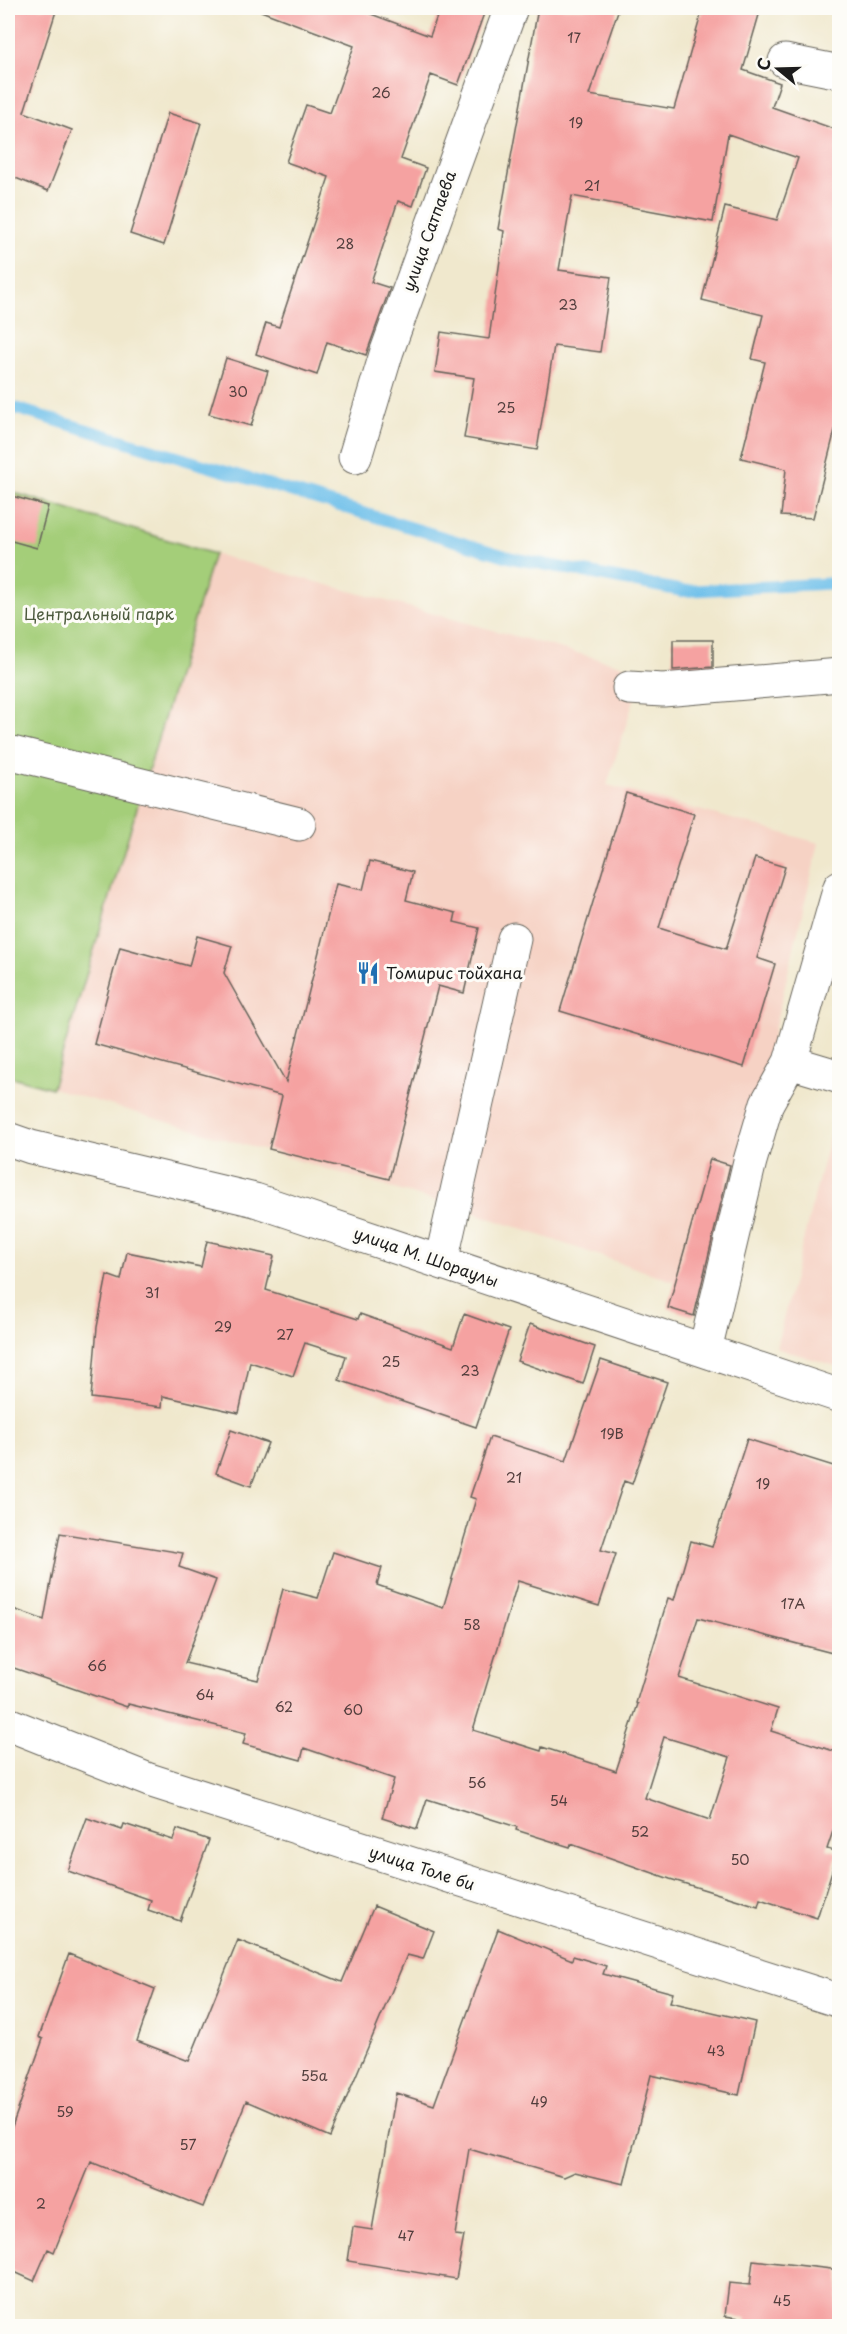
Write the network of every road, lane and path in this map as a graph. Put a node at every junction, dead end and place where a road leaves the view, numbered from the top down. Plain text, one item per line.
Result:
1 (510, 8) edge
2 (785, 61) dead end
3 (840, 72) edge
4 (355, 457) dead end
5 (840, 675) edge
6 (629, 688) dead end
7 (8, 752) edge
8 (299, 824) dead end
9 (840, 886) edge
10 (514, 939) dead end
11 (790, 1062) junction
12 (840, 1077) edge
13 (8, 1139) edge
14 (441, 1262) junction
15 (705, 1350) junction
16 (840, 1396) edge
17 (8, 1724) edge
18 (840, 2001) edge

1 - 4 street, улица Сатпаева
2 - 3 street
5 - 6 street
7 - 8 street
9 - 11 street
10 - 14 street
11 - 12 street
11 - 15 street
13 - 14 street, улица М. Шораулы
14 - 15 street, улица М. Шораулы
15 - 16 street, улица М. Шораулы
17 - 18 street, улица Толе би

